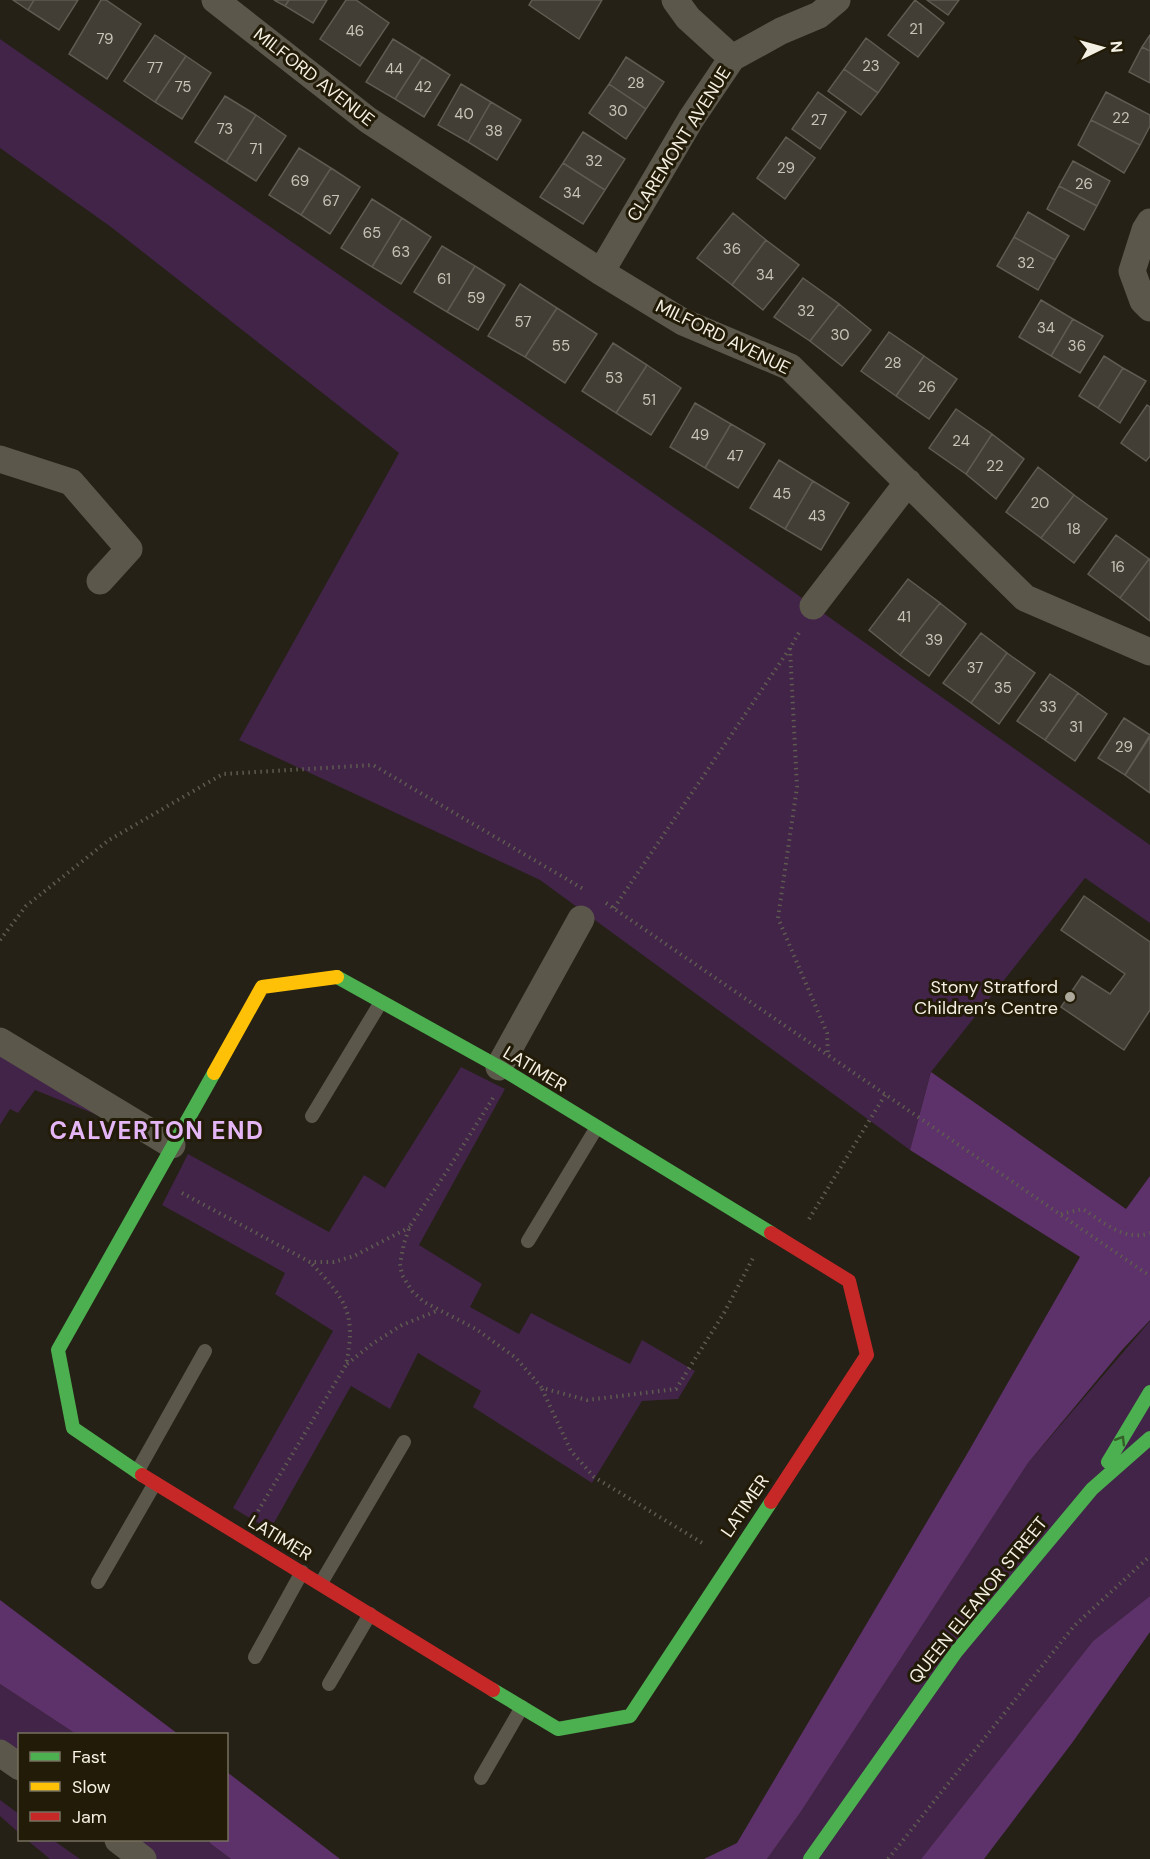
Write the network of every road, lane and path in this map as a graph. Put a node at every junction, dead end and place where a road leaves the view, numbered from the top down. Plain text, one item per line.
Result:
1 (215, 0) edge
2 (675, 0) edge
3 (837, 0) edge
4 (732, 58) junction
5 (1150, 222) edge
6 (600, 272) junction
7 (1150, 308) edge
8 (0, 459) edge
9 (908, 482) junction
10 (100, 581) dead end
11 (813, 606) joint
12 (790, 648) junction
13 (1150, 652) edge
14 (26, 906) dead end
15 (615, 908) dead end
16 (581, 919) dead end
17 (0, 940) edge
18 (381, 1002) junction
19 (0, 1041) edge
20 (828, 1055) dead end
21 (503, 1070) junction
22 (885, 1095) dead end
23 (312, 1116) dead end
24 (597, 1127) junction
25 (172, 1145) junction
26 (154, 1177) junction
27 (1060, 1214) dead end
28 (410, 1226) junction
29 (768, 1232) junction
30 (1150, 1233) edge
31 (528, 1241) dead end
32 (792, 1246) junction
33 (310, 1262) junction
34 (439, 1310) junction
35 (205, 1352) dead end
36 (346, 1365) junction
37 (542, 1388) junction
38 (1150, 1392) edge
39 (1150, 1438) edge
40 (404, 1442) dead end
41 (136, 1472) junction
42 (155, 1483) junction
43 (1092, 1489) junction
44 (242, 1536) junction
45 (1150, 1556) edge
46 (731, 1560) junction
47 (302, 1572) junction
48 (98, 1582) dead end
49 (321, 1583) junction
50 (370, 1614) junction
51 (255, 1657) dead end
52 (329, 1684) dead end
53 (522, 1707) junction
54 (0, 1753) edge
55 (18, 1766) edge
56 (481, 1778) dead end
57 (120, 1841) edge
58 (143, 1859) edge
59 (810, 1859) edge
60 (888, 1859) edge

1 - 6 street, MILFORD AVENUE
2 - 4 street
3 - 4 street, CLAREMONT AVENUE
4 - 6 street, CLAREMONT AVENUE
5 - 7 street
6 - 9 street, MILFORD AVENUE
8 - 10 street
9 - 11 street
9 - 13 street, MILFORD AVENUE
11 - 12 path
12 - 15 path
12 - 20 path
14 - 17 path
16 - 21 street
18 - 21 street, LATIMER
18 - 23 lane
18 - 25 street, LATIMER
19 - 25 street
21 - 24 street, LATIMER
21 - 28 path
22 - 32 path
24 - 29 street, LATIMER
24 - 31 lane
25 - 26 street, LATIMER
26 - 33 path
26 - 41 street, LATIMER
27 - 30 path
28 - 33 path
28 - 34 path
29 - 32 street, LATIMER
29 - 37 path
32 - 46 street, LATIMER
33 - 36 path
34 - 36 path
34 - 37 path
35 - 41 lane
36 - 44 path
37 - 46 path
43 -> 38 street
39 - 43 street, QUEEN ELEANOR STREET
40 - 49 lane
41 - 42 street, LATIMER
42 - 44 street, LATIMER
42 - 48 lane
43 - 59 street, QUEEN ELEANOR STREET
44 - 47 street, LATIMER
45 - 60 path
46 - 53 street, LATIMER
47 - 49 street, LATIMER
47 - 51 lane
49 - 50 street, LATIMER
50 - 52 lane
50 - 53 street, LATIMER
53 - 56 lane
54 - 55 street
57 - 58 street

